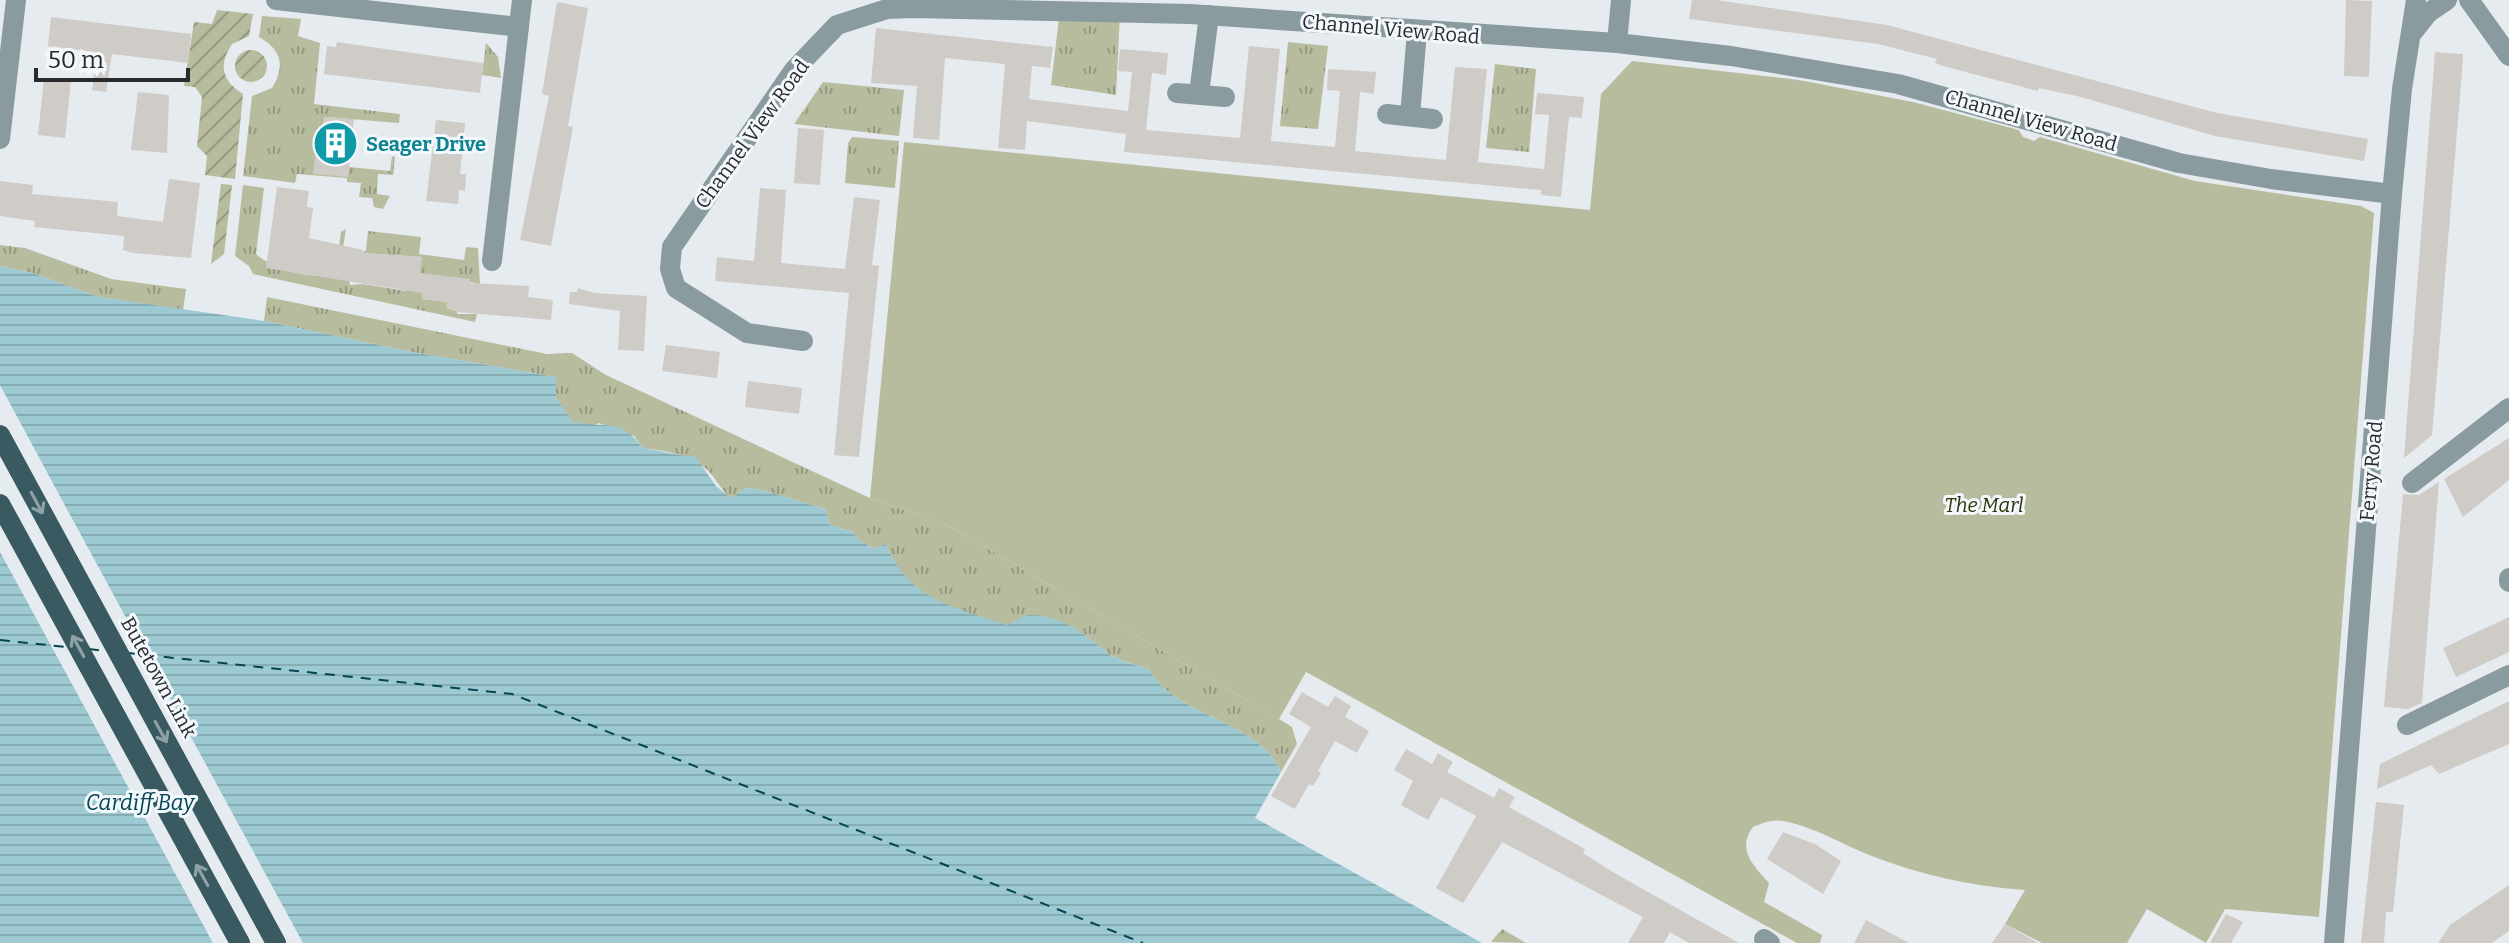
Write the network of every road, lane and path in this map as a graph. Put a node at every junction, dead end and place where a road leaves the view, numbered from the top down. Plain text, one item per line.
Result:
1 (16, 0) edge
2 (276, 0) edge
3 (522, 0) edge
4 (1621, 0) edge
5 (2416, 0) edge
6 (2447, 0) edge
7 (2469, 0) edge
8 (1209, 15) junction
9 (519, 27) junction
10 (1417, 31) junction
11 (2410, 36) junction
12 (1617, 43) junction
13 (2505, 50) edge
14 (1177, 93) dead end
15 (1199, 94) junction
16 (1225, 97) dead end
17 (1387, 114) dead end
18 (1410, 116) junction
19 (1433, 119) dead end
20 (0, 139) edge
21 (2392, 194) junction
22 (492, 261) dead end
23 (803, 341) dead end
24 (2509, 408) edge
25 (0, 435) edge
26 (2412, 483) dead end
27 (0, 504) edge
28 (2509, 675) edge
29 (2407, 725) dead end
30 (240, 943) edge
31 (276, 943) edge
32 (2334, 943) edge

1 - 20 street
2 - 9 street
3 - 9 street
4 - 12 street
5 - 11 street, Ferry Road
6 - 11 street
7 - 13 street
8 - 10 street, Channel View Road
8 - 15 street
8 - 23 street, Channel View Road
9 - 22 street
10 - 12 street, Channel View Road
10 - 18 street
11 - 21 street, Ferry Road
12 - 21 street, Channel View Road
14 - 15 street
15 - 16 street
17 - 18 street
18 - 19 street
21 - 32 street, Ferry Road
24 - 26 street
25 -> 31 main road, Butetown Link
30 -> 27 main road
28 - 29 street

